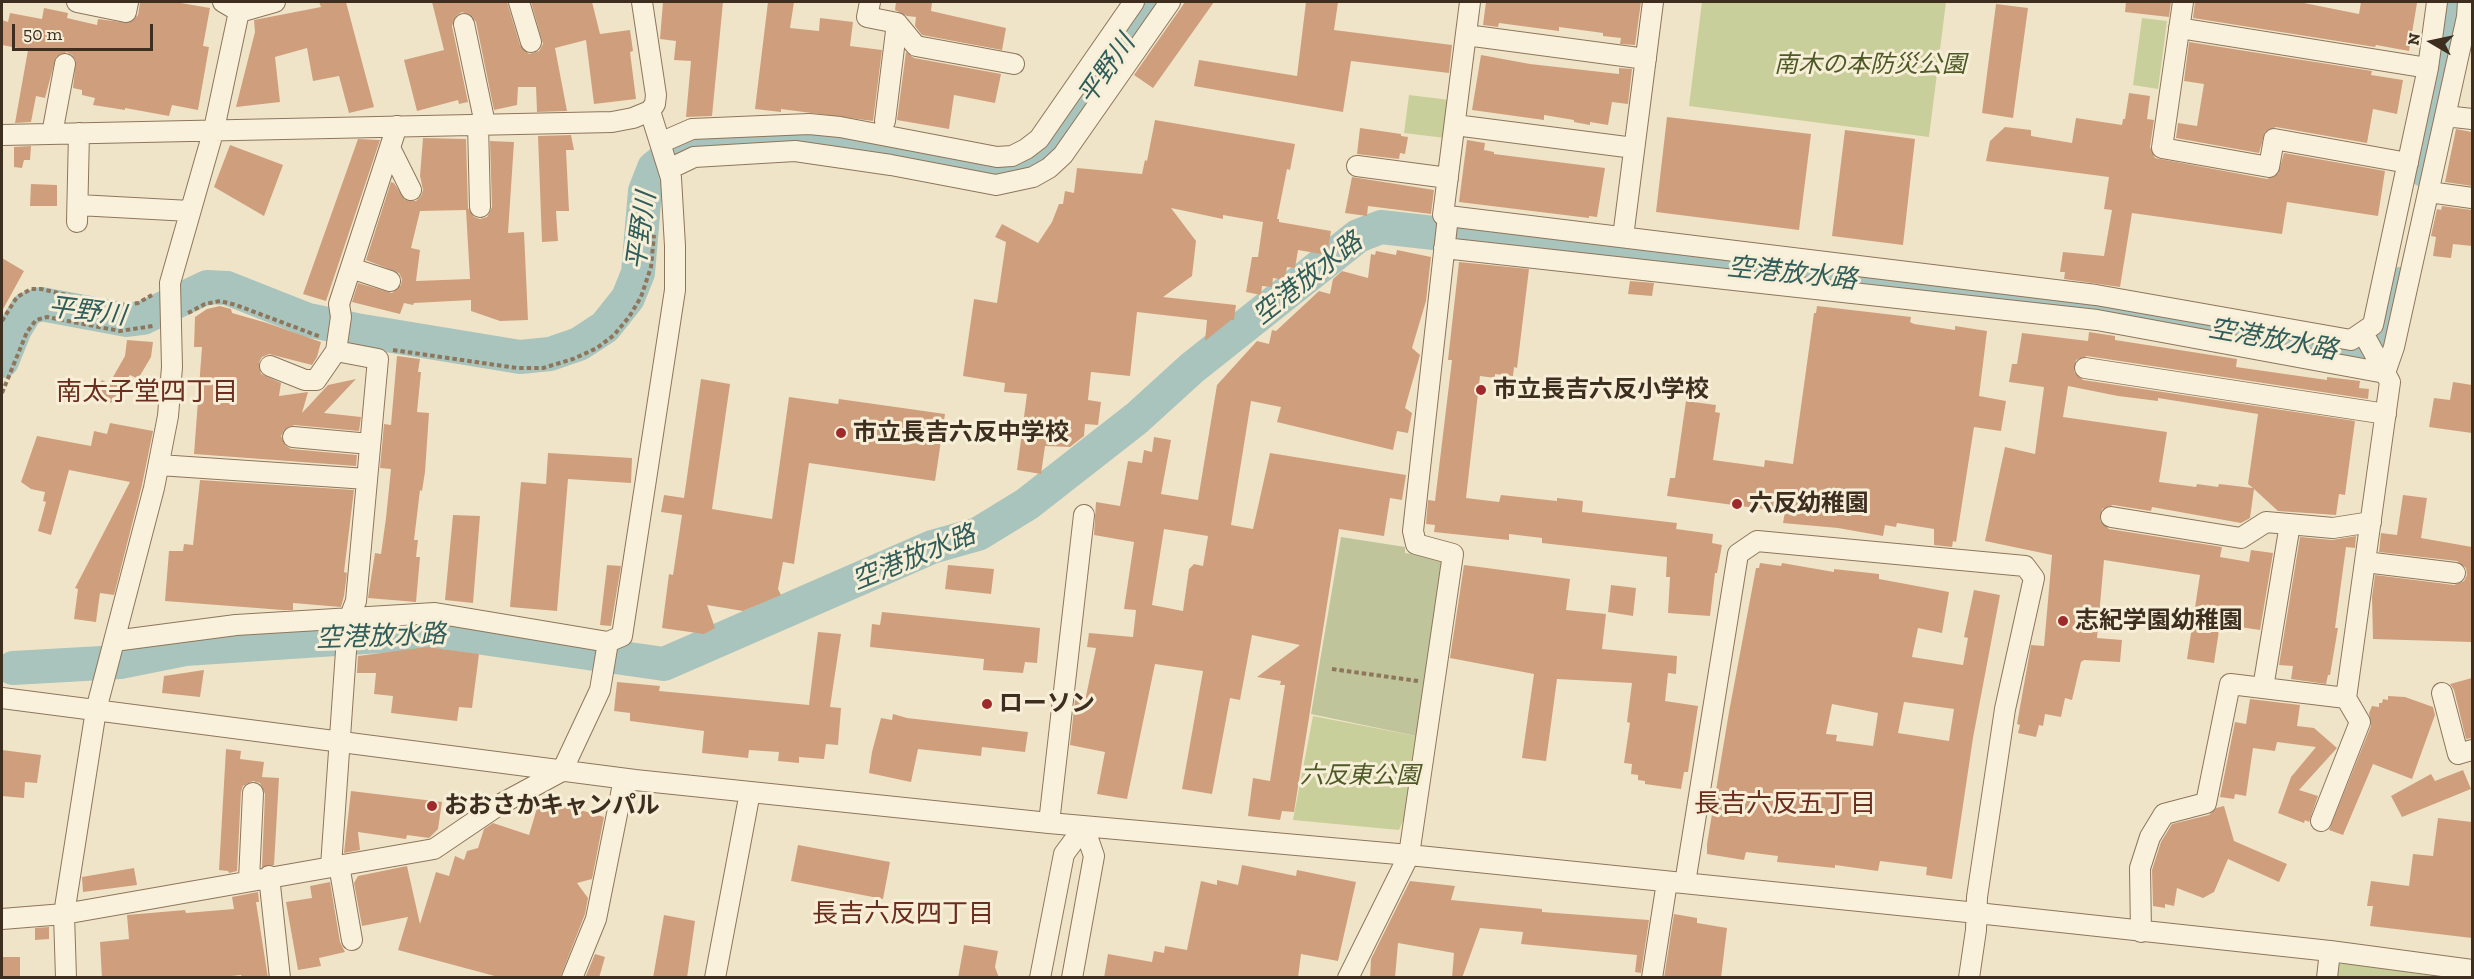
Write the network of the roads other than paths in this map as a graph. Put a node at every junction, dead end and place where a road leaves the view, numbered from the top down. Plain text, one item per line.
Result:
1 (77, 2) edge
2 (128, 2) edge
3 (223, 2) edge
4 (274, 2) edge
5 (519, 2) edge
6 (642, 2) edge
7 (870, 2) edge
8 (1134, 2) edge
9 (1170, 2) edge
10 (1470, 2) edge
11 (1653, 2) edge
12 (2183, 2) edge
13 (2437, 2) edge
14 (2468, 2) edge
15 (241, 7) edge
16 (897, 23) junction
17 (464, 24) dead end
18 (2179, 28) junction
19 (1466, 35) junction
20 (531, 42) dead end
21 (1646, 59) junction
22 (65, 64) dead end
23 (1014, 64) dead end
24 (2428, 68) junction
25 (650, 111) junction
26 (2445, 116) junction
27 (2472, 119) edge
28 (885, 121) dead end
29 (482, 124) junction
30 (1455, 125) junction
31 (397, 126) junction
32 (214, 129) junction
33 (79, 133) junction
34 (52, 134) junction
35 (2, 135) edge
36 (660, 142) junction
37 (390, 148) junction
38 (1634, 148) junction
39 (2408, 163) junction
40 (1357, 166) dead end
41 (669, 169) junction
42 (1448, 178) junction
43 (411, 190) dead end
44 (2429, 192) junction
45 (2472, 198) edge
46 (480, 207) dead end
47 (190, 211) junction
48 (1448, 216) junction
49 (1623, 237) junction
50 (1444, 248) junction
51 (351, 268) junction
52 (390, 281) dead end
53 (2363, 334) junction
54 (337, 344) junction
55 (270, 366) dead end
56 (2085, 368) dead end
57 (2384, 372) junction
58 (2386, 414) junction
59 (293, 437) dead end
60 (370, 444) junction
61 (159, 465) junction
62 (367, 479) junction
63 (1084, 515) dead end
64 (2111, 517) dead end
65 (2371, 522) junction
66 (2290, 524) junction
67 (2365, 562) junction
68 (2455, 573) dead end
69 (350, 619) junction
70 (114, 641) junction
71 (608, 642) junction
72 (2263, 688) junction
73 (2442, 693) dead end
74 (2, 698) edge
75 (2346, 698) junction
76 (96, 710) junction
77 (341, 741) junction
78 (2472, 750) edge
79 (562, 771) junction
80 (624, 779) junction
81 (750, 792) junction
82 (253, 793) dead end
83 (2321, 821) dead end
84 (1048, 823) junction
85 (1084, 827) junction
86 (1409, 855) junction
87 (335, 866) junction
88 (269, 876) junction
89 (249, 880) junction
90 (1676, 883) junction
91 (1977, 913) junction
92 (64, 914) junction
93 (2, 919) edge
94 (2141, 932) junction
95 (352, 940) dead end
96 (2330, 951) junction
97 (2472, 970) edge
98 (66, 978) edge
99 (280, 978) edge
100 (572, 978) edge
101 (715, 978) edge
102 (1040, 978) edge
103 (1072, 978) edge
104 (1348, 978) edge
105 (1652, 978) edge
106 (1969, 978) edge
107 (2327, 978) edge

1 - 2 street
3 - 15 street
4 - 15 street
5 - 20 street
6 - 25 street
7 - 16 street
8 - 36 street
9 - 41 street
10 - 19 street
11 - 21 street
12 - 18 street
13 - 24 street
14 - 26 street
15 - 32 street
16 - 23 street
16 - 28 street
17 - 29 street
18 - 24 street
18 - 39 street
19 - 21 street
19 - 30 street
21 - 38 street
22 - 34 street
24 - 39 street
25 - 29 street
25 - 36 street
26 - 27 street
26 - 44 street
29 - 31 street
29 - 46 street
30 - 38 street
30 - 42 street
31 - 32 street
31 - 37 street
32 - 33 street
32 - 47 street
33 - 34 street
33 - 47 street
34 - 35 street
36 - 41 street
37 - 43 street
37 - 51 street
38 - 49 street
39 - 53 street
40 - 42 street
41 - 71 street
42 - 48 street
44 - 45 street
44 - 57 street
47 - 61 street
48 - 49 street
48 - 50 street
49 - 53 street
50 - 57 street
50 - 86 street
51 - 52 street
51 - 54 street
53 - 57 street
54 - 55 street
54 - 60 street
56 - 58 street
57 - 58 street
58 - 65 street
59 - 60 street
60 - 62 street
61 - 62 street
61 - 70 street
62 - 69 street
63 - 84 street
64 - 66 street
65 - 66 street
65 - 67 street
66 - 72 street
67 - 68 street
67 - 75 street
69 - 70 street
69 - 71 street
69 - 77 street
70 - 76 street
71 - 79 street
72 - 75 street
72 - 94 street
73 - 78 street
74 - 76 street
75 - 83 street
76 - 77 street
76 - 92 street
77 - 79 street
77 - 87 street
79 - 80 street
79 - 87 street
80 - 81 street
80 - 100 street
81 - 84 street
81 - 101 street
82 - 89 street
84 - 85 street
85 - 86 street
85 - 102 street
85 - 103 street
86 - 90 street
86 - 104 street
87 - 88 street
87 - 95 street
88 - 89 street
88 - 99 street
89 - 92 street
90 - 91 street
90 - 91 street
90 - 105 street
91 - 94 street
91 - 106 street
92 - 93 street
92 - 98 street
94 - 96 street
96 - 97 street
96 - 107 street

